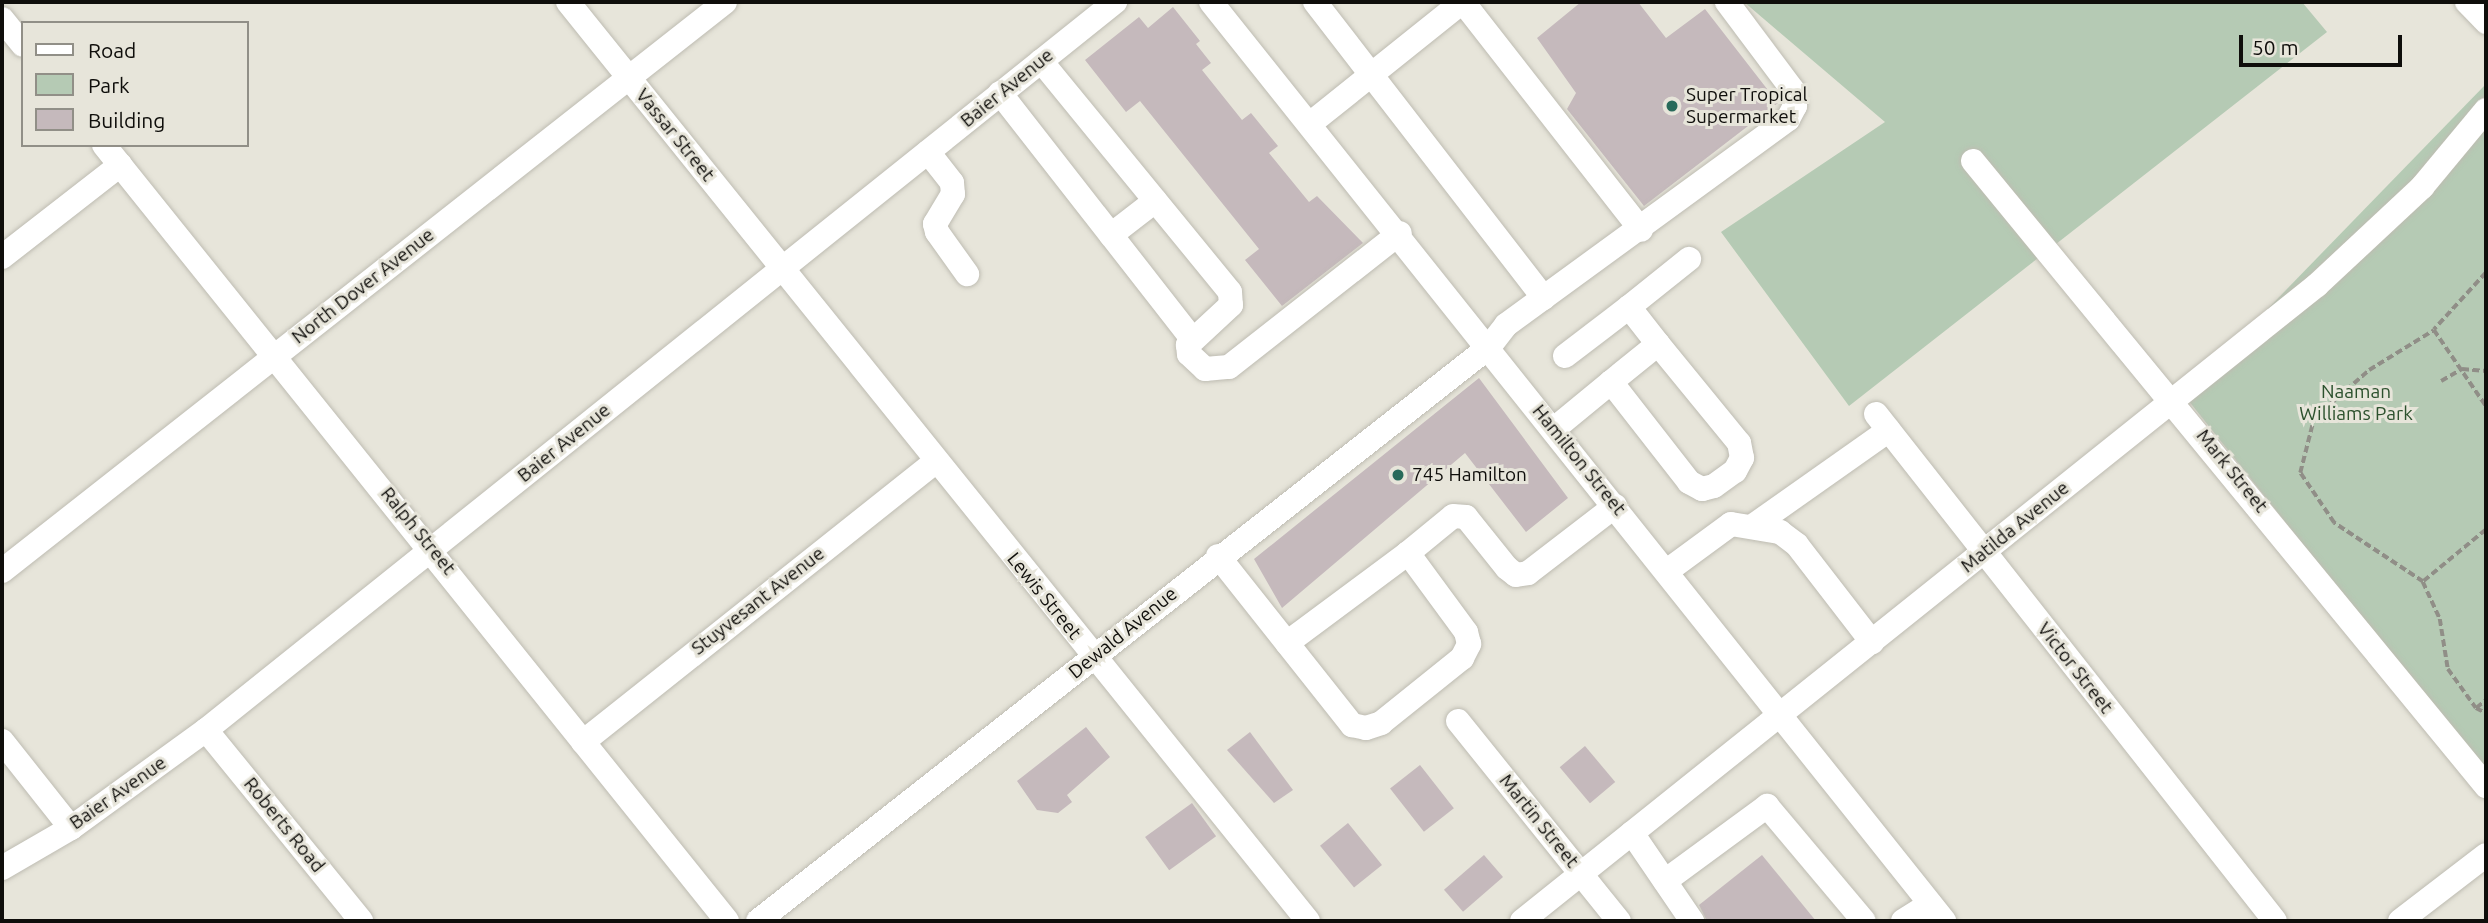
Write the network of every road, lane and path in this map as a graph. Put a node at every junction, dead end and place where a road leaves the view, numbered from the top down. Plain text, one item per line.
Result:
1 (568, 2) edge
2 (725, 2) edge
3 (1115, 2) edge
4 (1211, 2) edge
5 (1315, 2) edge
6 (1463, 2) edge
7 (1727, 2) edge
8 (2467, 2) edge
9 (2, 19) edge
10 (2486, 22) edge
11 (21, 43) edge
12 (1041, 61) junction
13 (1372, 75) junction
14 (630, 78) junction
15 (1000, 93) junction
16 (2486, 110) edge
17 (1311, 123) junction
18 (106, 147) edge
19 (928, 152) junction
20 (1973, 160) dead end
21 (120, 165) junction
22 (1155, 201) junction
23 (1641, 230) junction
24 (1400, 233) junction
25 (1111, 235) junction
26 (2, 257) edge
27 (1689, 259) dead end
28 (782, 269) junction
29 (2486, 273) edge
30 (967, 274) dead end
31 (1544, 298) junction
32 (1629, 307) junction
33 (2434, 330) junction
34 (1192, 339) junction
35 (1658, 344) junction
36 (1489, 347) junction
37 (274, 355) junction
38 (1565, 356) dead end
39 (2462, 369) junction
40 (2486, 371) edge
41 (2441, 381) dead end
42 (1611, 382) junction
43 (2174, 400) junction
44 (2486, 406) edge
45 (1554, 429) junction
46 (935, 462) junction
47 (1615, 506) junction
48 (1754, 526) junction
49 (2486, 530) edge
50 (433, 549) junction
51 (1408, 553) junction
52 (1984, 553) junction
53 (1218, 556) junction
54 (2, 571) edge
55 (1667, 571) junction
56 (2423, 582) junction
57 (1872, 642) junction
58 (1287, 643) junction
59 (1093, 657) junction
60 (2486, 700) edge
61 (2476, 708) junction
62 (2486, 713) edge
63 (1782, 715) junction
64 (1458, 721) dead end
65 (206, 730) junction
66 (2, 741) edge
67 (583, 742) junction
68 (2486, 786) edge
69 (71, 828) junction
70 (1632, 833) junction
71 (2486, 855) edge
72 (2, 868) edge
73 (1581, 874) junction
74 (1665, 881) junction
75 (1937, 913) edge
76 (361, 921) edge
77 (727, 921) edge
78 (758, 921) edge
79 (1308, 921) edge
80 (1522, 921) edge
81 (1619, 921) edge
82 (1692, 921) edge
83 (1864, 921) edge
84 (1903, 921) edge
85 (2275, 921) edge
86 (2400, 921) edge

1 - 14 street, Vassar Street
2 - 14 street, North Dover Avenue
3 - 12 street, Baier Avenue
4 - 17 street, Hamilton Street
5 - 13 street
6 - 13 street
6 - 23 street
7 - 23 street, Dewald Avenue
8 - 10 street
9 - 11 street
12 - 15 street, Baier Avenue
12 - 22 street
13 - 17 street
13 - 31 street
14 - 28 street, Vassar Street
14 - 37 street, North Dover Avenue
15 - 19 street, Baier Avenue
15 - 25 street
16 - 43 street, Matilda Avenue
17 - 24 street, Hamilton Street
18 - 21 street, Ralph Street
19 - 28 street, Baier Avenue
19 - 30 street
20 - 43 street, Mark Street
21 - 26 street
21 - 37 street, Ralph Street
22 - 25 street
22 - 34 street
23 - 31 street, Dewald Avenue
24 - 34 street
24 - 36 street, Hamilton Street
25 - 34 street
27 - 32 street
28 - 46 street, Lewis Street
28 - 50 street, Baier Avenue
29 - 33 path
31 - 36 street, Dewald Avenue
32 - 35 street
32 - 38 street
33 - 39 path
33 - 56 path
35 - 42 street
35 - 42 street
36 - 45 street, Hamilton Street
36 - 53 street, Dewald Avenue
37 - 50 street, Ralph Street
37 - 54 street, North Dover Avenue
39 - 40 path
39 - 41 path
39 - 44 path
42 - 45 street
43 - 52 street, Matilda Avenue
43 - 68 street, Mark Street
45 - 47 street, Hamilton Street
46 - 59 street, Lewis Street
46 - 67 street, Stuyvesant Avenue
47 - 51 street
47 - 55 street, Hamilton Street
48 - 52 street, Victor Street
48 - 55 street
48 - 57 street
49 - 56 path
50 - 65 street, Baier Avenue
50 - 67 street, Ralph Street
51 - 58 street
51 - 58 street
52 - 57 street, Matilda Avenue
52 - 85 street, Victor Street
53 - 58 street
53 - 59 street, Dewald Avenue
55 - 63 street, Hamilton Street
56 - 61 path
57 - 63 street, Matilda Avenue
59 - 78 street, Dewald Avenue
59 - 79 street, Lewis Street
60 - 61 path
61 - 62 path
63 - 70 street, Matilda Avenue
63 - 75 street, Hamilton Street
64 - 73 street, Martin Street
65 - 69 street, Baier Avenue
65 - 76 street, Roberts Road
66 - 69 street
67 - 77 street, Ralph Street
69 - 72 street, Baier Avenue
70 - 73 street, Matilda Avenue
70 - 74 street
71 - 86 street
73 - 80 street, Matilda Avenue
73 - 81 street, Martin Street
74 - 82 street
74 - 83 street
75 - 84 street

